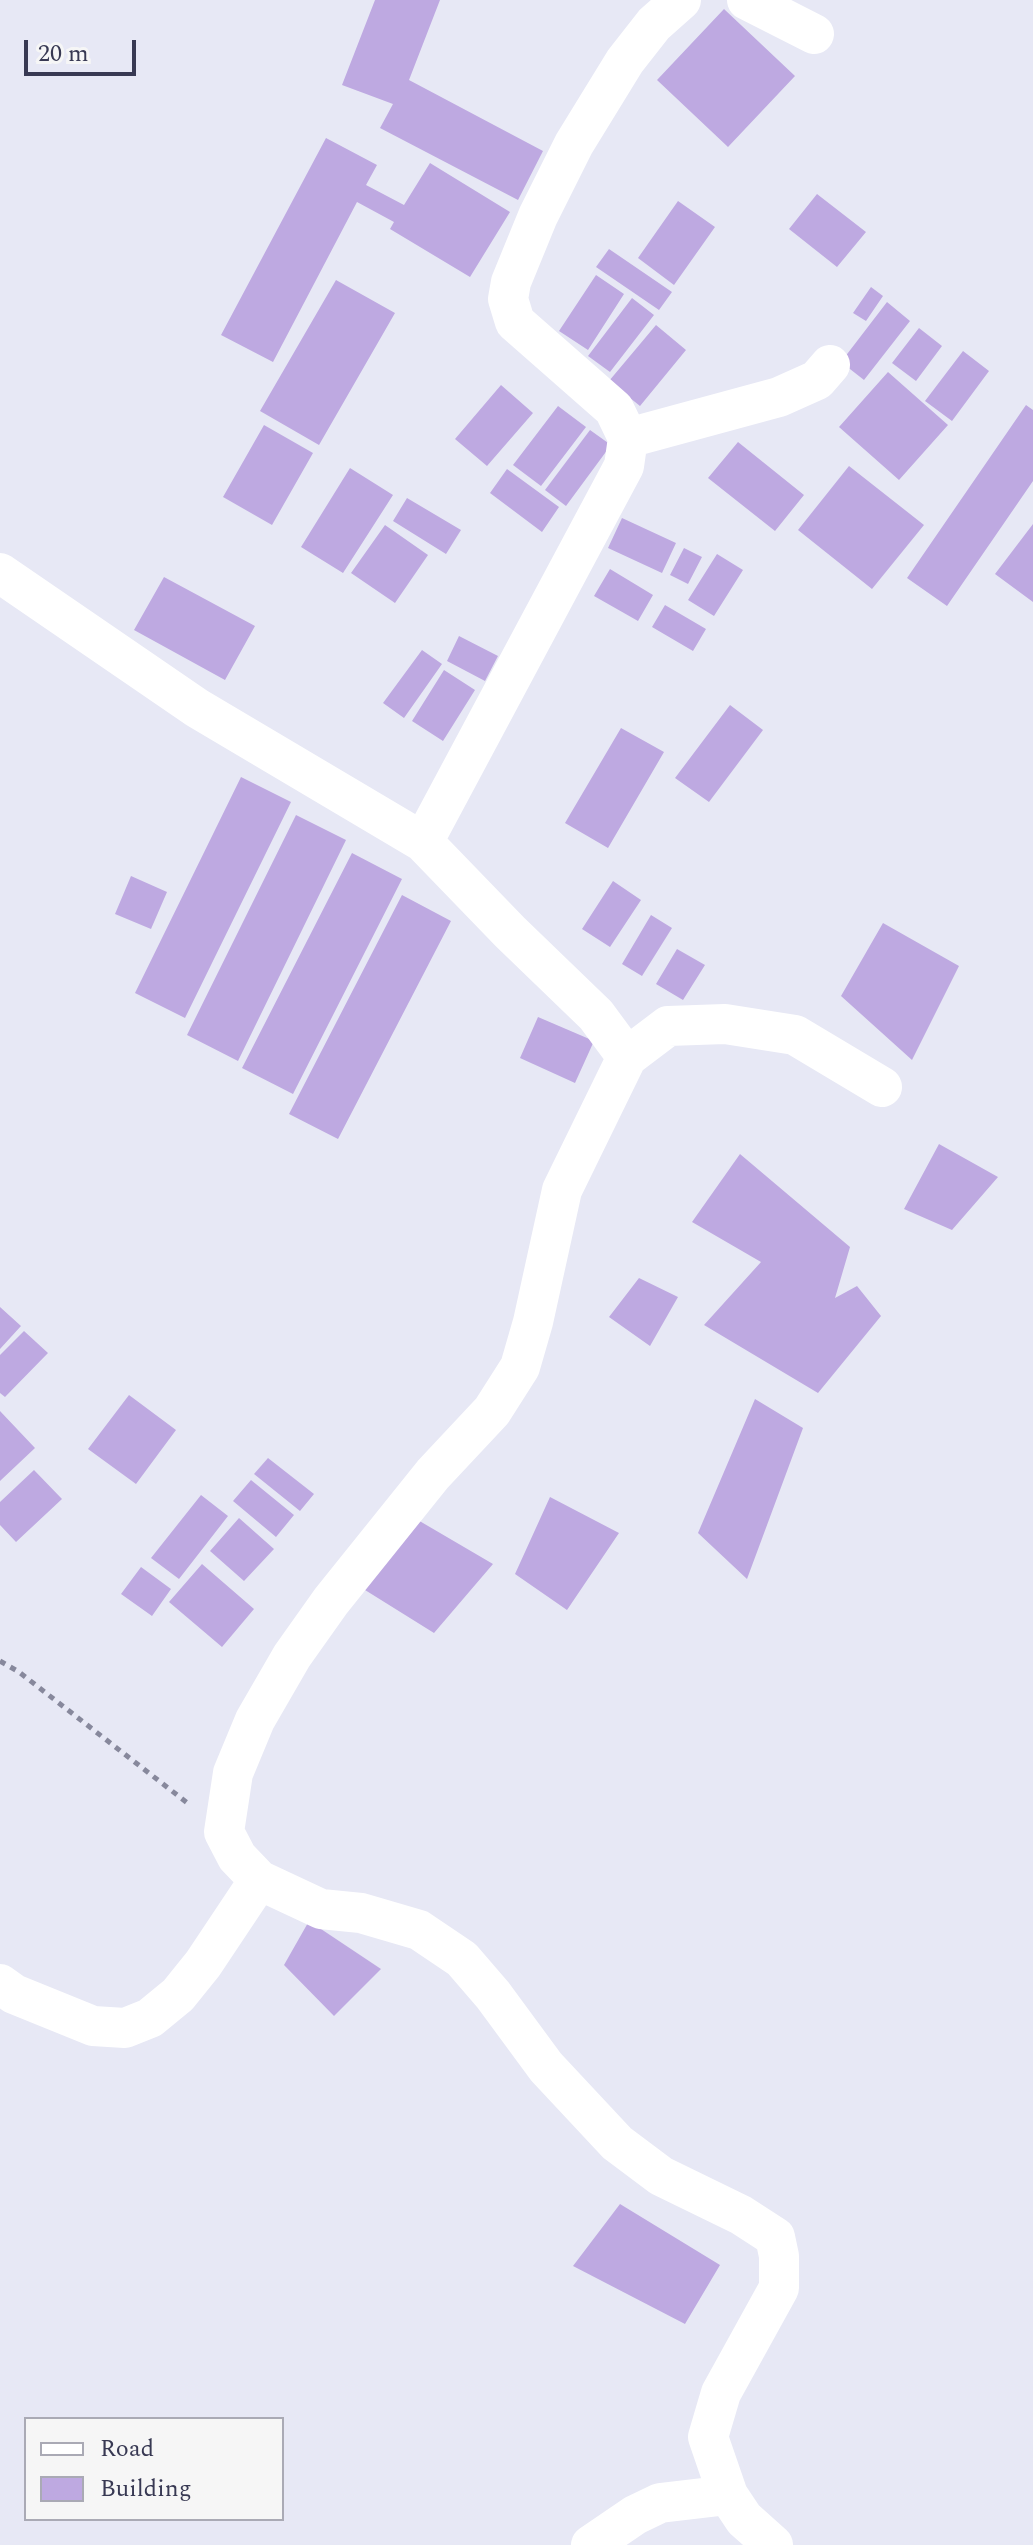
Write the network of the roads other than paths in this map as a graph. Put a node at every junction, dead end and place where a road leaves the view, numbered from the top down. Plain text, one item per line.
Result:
1 (681, 0) edge
2 (747, 0) edge
3 (814, 34) dead end
4 (830, 365) dead end
5 (628, 438) junction
6 (0, 573) edge
7 (423, 842) junction
8 (627, 1057) junction
9 (882, 1087) dead end
10 (259, 1880) junction
11 (0, 1984) edge
12 (728, 2495) junction
13 (591, 2545) edge
14 (773, 2545) edge

1 - 5 street
2 - 3 street
4 - 5 street
5 - 7 street
6 - 7 street
7 - 8 street
8 - 9 street
8 - 10 street
10 - 11 street
10 - 12 street
12 - 13 street
12 - 14 street

